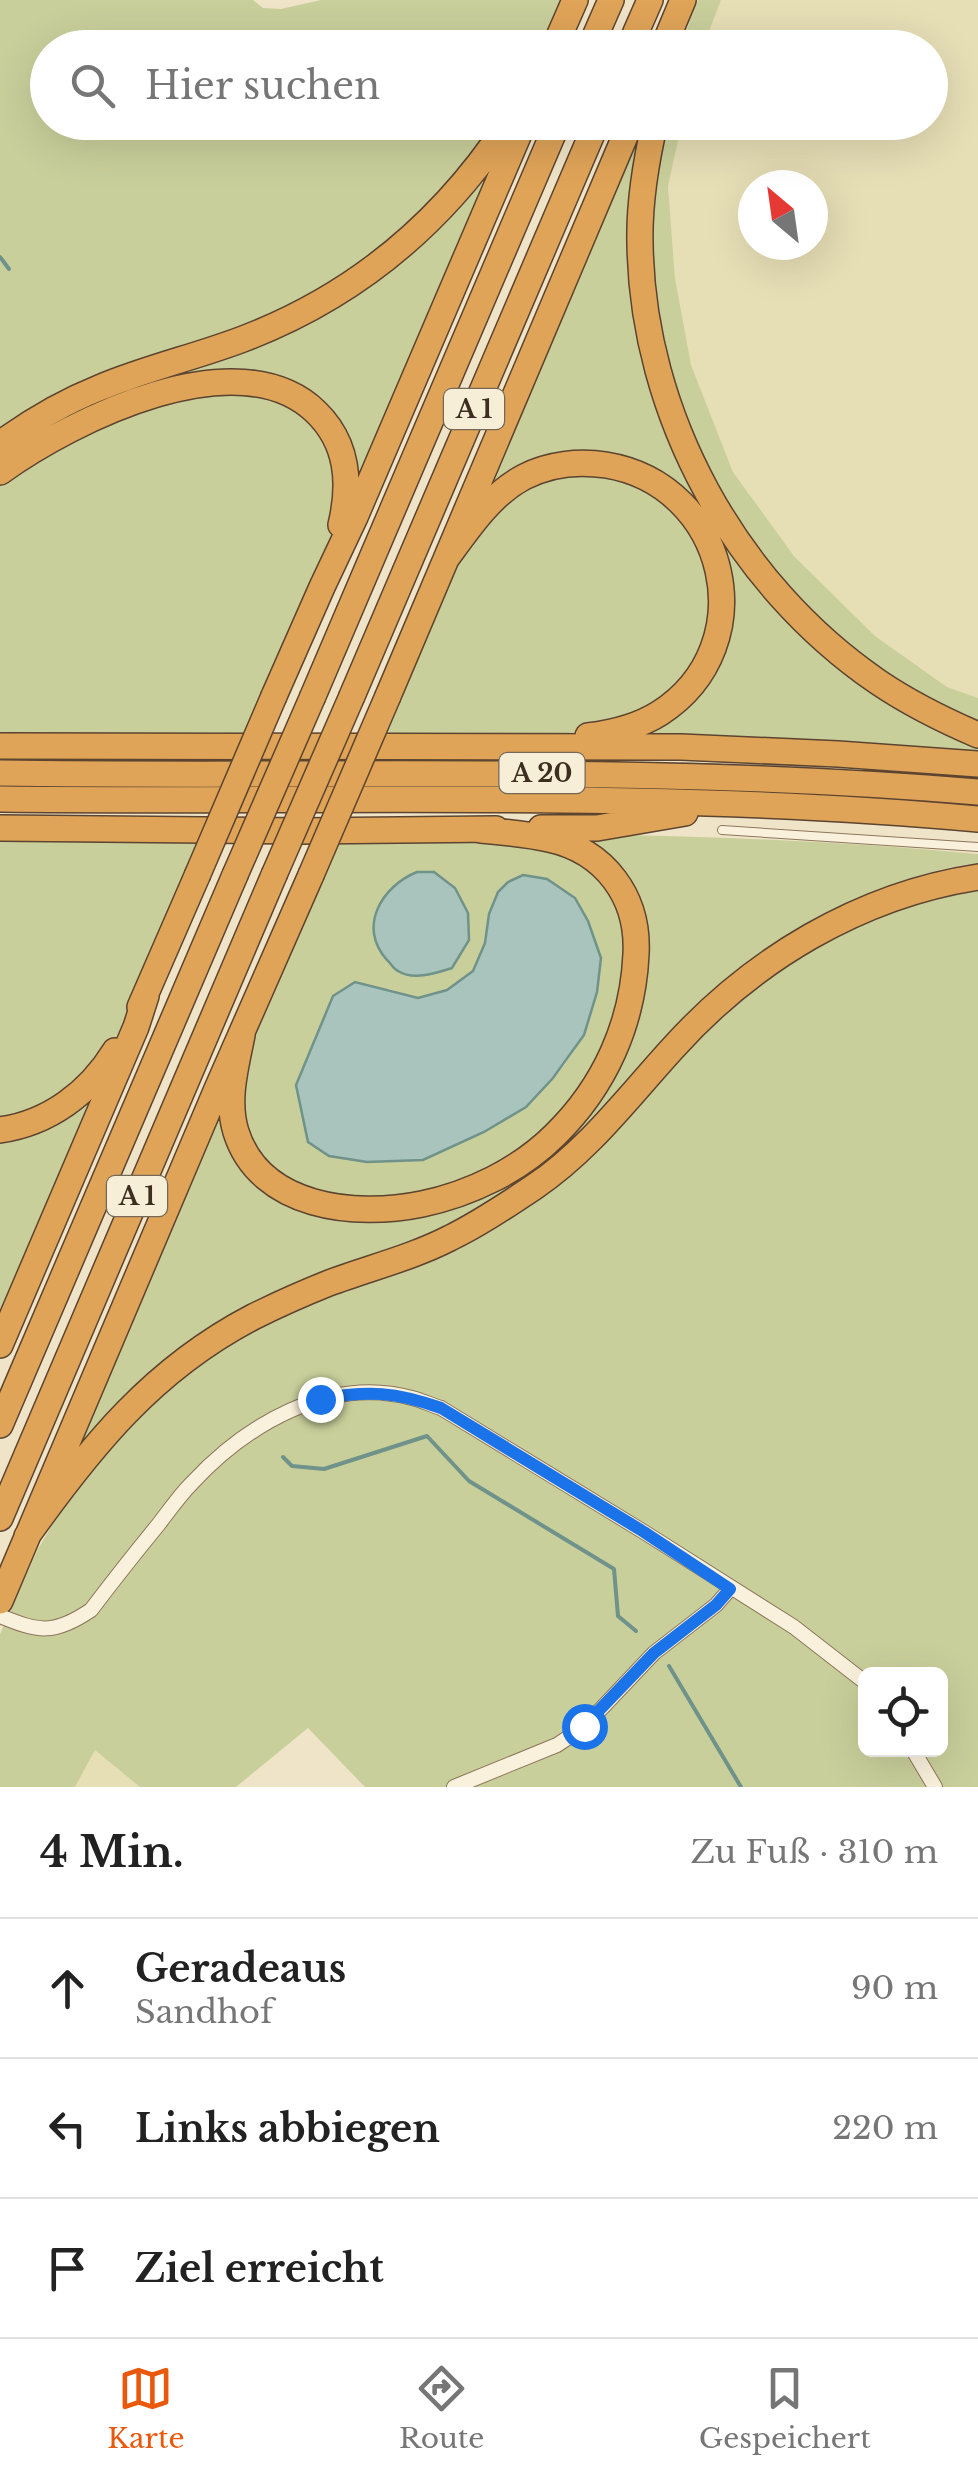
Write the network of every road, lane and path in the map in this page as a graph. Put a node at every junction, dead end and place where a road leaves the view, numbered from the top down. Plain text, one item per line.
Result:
1 (574, 0) edge
2 (611, 0) edge
3 (650, 0) edge
4 (686, 0) edge
5 (561, 30) edge
6 (598, 30) edge
7 (637, 30) edge
8 (672, 30) edge
9 (683, 30) edge
10 (496, 140) edge
11 (516, 140) edge
12 (550, 140) edge
13 (589, 140) edge
14 (623, 140) edge
15 (651, 140) edge
16 (0, 444) edge
17 (0, 472) edge
18 (446, 559) junction
19 (322, 587) junction
20 (978, 736) edge
21 (7, 745) edge
22 (514, 746) junction
23 (978, 764) edge
24 (0, 773) edge
25 (978, 792) edge
26 (0, 800) edge
27 (749, 803) junction
28 (978, 819) edge
29 (482, 830) junction
30 (722, 830) dead end
31 (0, 831) edge
32 (978, 847) edge
33 (978, 877) edge
34 (146, 996) junction
35 (242, 1035) junction
36 (0, 1130) edge
37 (0, 1345) edge
38 (0, 1425) edge
39 (0, 1518) edge
40 (27, 1536) junction
41 (730, 1589) junction
42 (0, 1601) edge
43 (0, 1616) edge
44 (858, 1677) edge
45 (918, 1757) edge
46 (454, 1787) edge
47 (935, 1787) edge

1 - 5 highway
2 - 6 highway
3 - 7 highway
4 - 8 highway
4 - 9 highway
10 - 16 highway
11 - 19 highway
12 - 38 highway, A 1, bridge
13 - 39 highway, A 1, bridge
14 - 18 highway
15 - 20 highway
17 - 19 highway
18 - 22 highway
18 - 35 highway, bridge
19 - 34 highway, bridge
21 - 22 highway
22 - 23 highway
24 - 25 highway, A 20
26 - 27 highway, A 20
27 - 28 highway, A 20
27 - 29 highway
29 - 31 highway
29 - 35 highway
30 - 32 lane
33 - 40 highway
34 - 36 highway
34 - 37 highway
35 - 40 highway
40 - 42 highway
41 - 43 street
41 - 44 street
41 - 46 street
45 - 47 street

